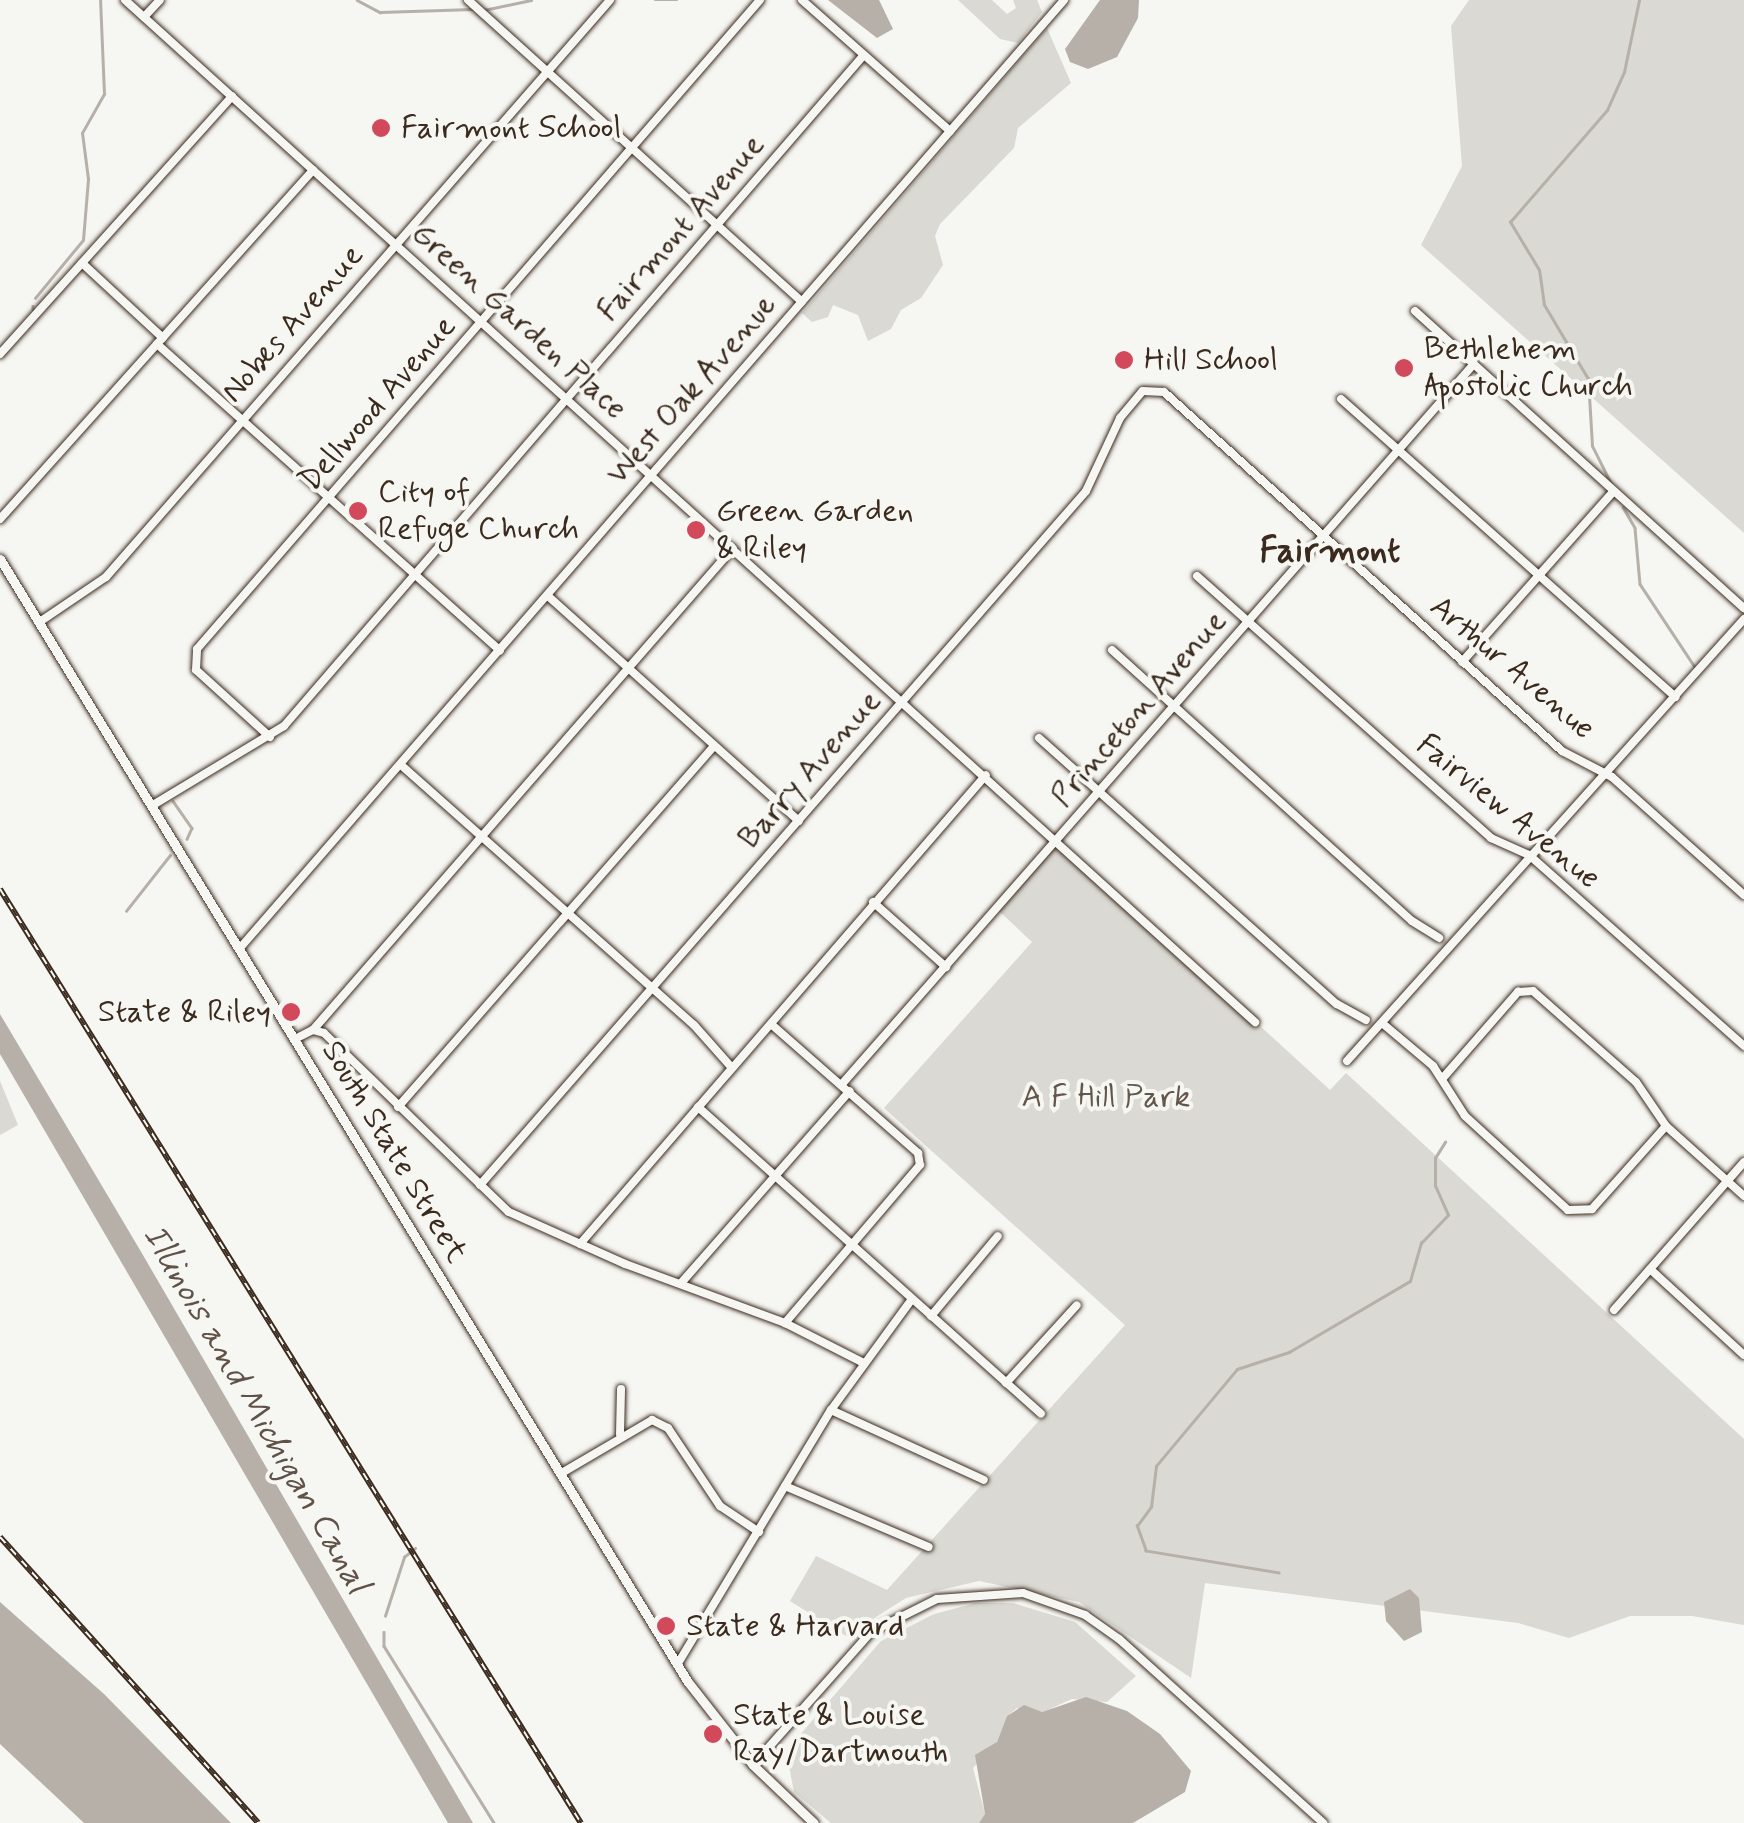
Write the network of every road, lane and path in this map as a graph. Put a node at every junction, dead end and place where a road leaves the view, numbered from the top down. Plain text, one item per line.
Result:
1 (125, 0) edge
2 (160, 0) edge
3 (468, 0) edge
4 (610, 0) edge
5 (760, 0) edge
6 (802, 0) edge
7 (1064, 0) edge
8 (144, 17) junction
9 (863, 56) junction
10 (548, 72) junction
11 (232, 96) junction
12 (950, 131) junction
13 (632, 148) junction
14 (313, 170) junction
15 (718, 224) junction
16 (396, 244) junction
17 (82, 262) junction
18 (802, 302) junction
19 (1416, 310) dead end
20 (482, 321) junction
21 (160, 341) junction
22 (0, 354) edge
23 (1473, 365) junction
24 (1164, 392) joint
25 (566, 397) junction
26 (1342, 399) dead end
27 (242, 420) junction
28 (1398, 450) junction
29 (652, 475) junction
30 (1613, 492) junction
31 (330, 498) junction
32 (0, 519) edge
33 (1322, 536) junction
34 (733, 548) junction
35 (0, 559) edge
36 (414, 574) junction
37 (1197, 576) dead end
38 (1539, 576) junction
39 (548, 596) junction
40 (1744, 608) edge
41 (1744, 619) edge
42 (41, 621) junction
43 (1248, 621) junction
44 (1112, 650) dead end
45 (500, 651) junction
46 (1462, 662) junction
47 (629, 669) junction
48 (1675, 697) junction
49 (903, 700) junction
50 (1174, 706) junction
51 (270, 737) junction
52 (1040, 738) dead end
53 (714, 746) junction
54 (401, 766) junction
55 (1603, 770) junction
56 (986, 775) junction
57 (1099, 793) junction
58 (153, 806) junction
59 (798, 821) junction
60 (479, 838) junction
61 (1059, 840) junction
62 (1529, 854) junction
63 (1744, 895) edge
64 (873, 902) junction
65 (564, 915) junction
66 (1439, 938) dead end
67 (240, 948) junction
68 (946, 967) junction
69 (652, 988) junction
70 (1366, 1020) dead end
71 (1255, 1022) dead end
72 (1382, 1023) junction
73 (771, 1024) junction
74 (313, 1030) junction
75 (295, 1039) junction
76 (1744, 1046) edge
77 (1347, 1061) dead end
78 (732, 1068) junction
79 (1442, 1079) junction
80 (842, 1084) junction
81 (850, 1091) junction
82 (398, 1106) junction
83 (698, 1107) junction
84 (1666, 1126) junction
85 (1744, 1162) edge
86 (775, 1176) junction
87 (1727, 1180) junction
88 (480, 1185) junction
89 (1744, 1196) edge
90 (998, 1236) dead end
91 (580, 1244) junction
92 (855, 1246) junction
93 (1650, 1268) junction
94 (682, 1282) junction
95 (912, 1299) junction
96 (1077, 1305) dead end
97 (1614, 1310) dead end
98 (931, 1316) junction
99 (785, 1323) junction
100 (1744, 1355) edge
101 (864, 1363) junction
102 (1006, 1384) junction
103 (621, 1390) dead end
104 (831, 1410) junction
105 (1041, 1414) dead end
106 (620, 1434) junction
107 (560, 1474) junction
108 (984, 1480) dead end
109 (785, 1486) junction
110 (759, 1532) junction
111 (930, 1546) dead end
112 (677, 1664) junction
113 (753, 1765) junction
114 (814, 1823) edge
115 (1323, 1823) edge

1 - 8 street, Green Garden Place
2 - 8 street
3 - 10 street
4 - 10 street, Nobes Avenue
5 - 13 street, Dellwood Avenue
6 - 9 street
7 - 12 street, West Oak Avenue
8 - 11 street, Green Garden Place
9 - 12 street
9 - 15 street, Fairmont Avenue
10 - 13 street
10 - 16 street, Nobes Avenue
11 - 14 street, Green Garden Place
11 - 17 street
12 - 18 street, West Oak Avenue
13 - 15 street
13 - 20 street, Dellwood Avenue
14 - 16 street, Green Garden Place
14 - 21 street
15 - 18 street
15 - 25 street, Fairmont Avenue
16 - 20 street, Green Garden Place
16 - 27 street, Nobes Avenue
17 - 21 street
17 - 22 street
18 - 29 street, West Oak Avenue
19 - 23 street
20 - 25 street, Green Garden Place
20 - 31 street, Dellwood Avenue
21 - 27 street
21 - 32 street
23 - 28 street, Princeton Avenue
23 - 30 street
24 - 33 street, Arthur Avenue
24 - 49 street, Barry Avenue
25 - 29 street, Green Garden Place
25 - 36 street, Fairmont Avenue
26 - 28 street
27 - 31 street
27 - 42 street, Nobes Avenue
28 - 33 street, Princeton Avenue
28 - 38 street
29 - 34 street, Green Garden Place
29 - 39 street, West Oak Avenue
30 - 38 street
30 - 40 street
31 - 36 street
31 - 51 street, Dellwood Avenue
33 - 43 street, Princeton Avenue
33 - 46 street, Arthur Avenue
34 - 47 street
34 - 49 street, Green Garden Place
35 - 42 main road, South State Street
36 - 45 street
36 - 51 street, Fairmont Avenue
37 - 43 street, Fairview Avenue
38 - 46 street
38 - 48 street
39 - 45 street, West Oak Avenue
39 - 47 street
41 - 48 street
42 - 58 main road, South State Street
43 - 50 street, Princeton Avenue
43 - 62 street, Fairview Avenue
44 - 50 street
45 - 54 street, West Oak Avenue
46 - 55 street, Arthur Avenue
47 - 53 street
47 - 60 street
48 - 55 street
49 - 56 street, Green Garden Place
49 - 59 street, Barry Avenue
50 - 57 street, Princeton Avenue
50 - 66 street
51 - 58 street, Fairmont Avenue
52 - 57 street
53 - 59 street
53 - 65 street
54 - 60 street
54 - 67 street, West Oak Avenue
55 - 62 street
55 - 63 street, Arthur Avenue
56 - 61 street, Green Garden Place
56 - 64 street
57 - 61 street, Princeton Avenue
57 - 70 street
58 - 67 main road, South State Street
59 - 69 street, Barry Avenue
60 - 65 street
60 - 74 street
61 - 68 street, Princeton Avenue
61 - 71 street, Green Garden Place
62 - 72 street
62 - 76 street, Fairview Avenue
64 - 68 street
64 - 73 street
65 - 69 street
65 - 82 street
67 - 75 main road, South State Street
68 - 80 street, Princeton Avenue
69 - 78 street
69 - 88 street, Barry Avenue
72 - 77 street
72 - 79 street
73 - 78 street
73 - 80 street
74 - 75 street
74 - 82 street
75 - 107 main road, South State Street
78 - 83 street
79 - 84 street
79 - 84 street
80 - 81 street
81 - 86 street
81 - 92 street
82 - 88 street
83 - 86 street
83 - 91 street
84 - 87 street
85 - 87 street
86 - 92 street
86 - 94 street
87 - 89 street
87 - 93 street
88 - 91 street
90 - 98 street
91 - 94 street
92 - 95 street
92 - 99 street
93 - 97 street
93 - 100 street
94 - 99 street
95 - 98 street
95 - 101 street
96 - 102 street
98 - 102 street
99 - 101 street
101 - 104 street
102 - 105 street
103 - 106 street
104 - 108 street
104 - 109 street
106 - 107 street
106 - 110 street
107 - 112 main road, South State Street
109 - 110 street
109 - 111 street
110 - 112 street
112 - 113 main road, South State Street
113 - 114 main road, South State Street
113 - 115 street

